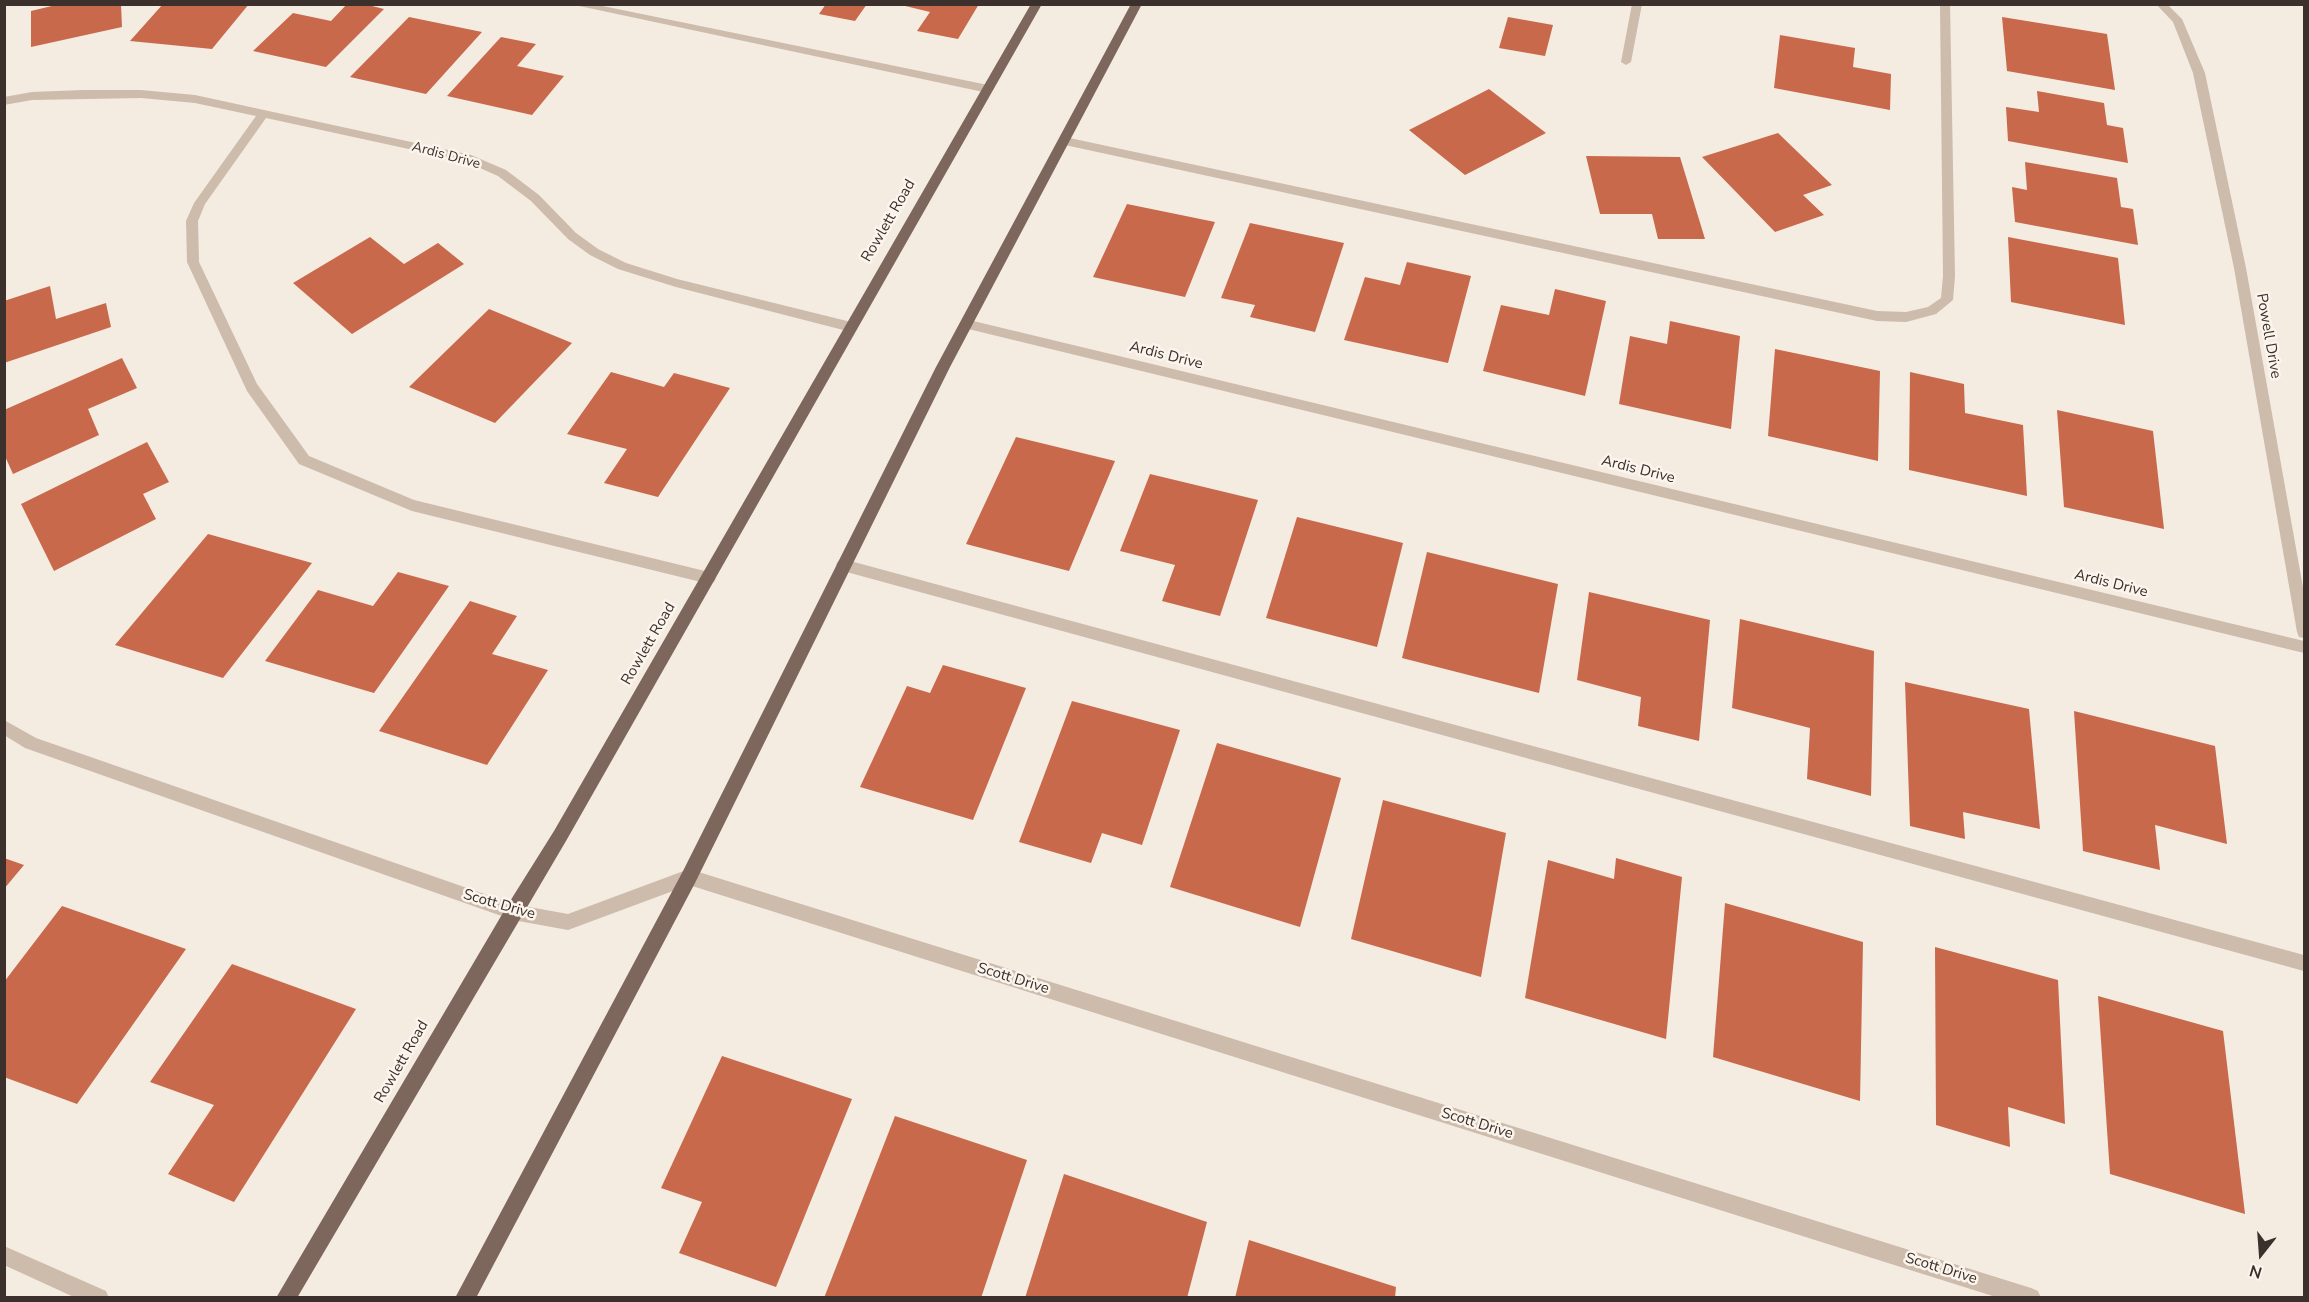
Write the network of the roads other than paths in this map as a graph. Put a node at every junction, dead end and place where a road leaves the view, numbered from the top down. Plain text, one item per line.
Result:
1 (575, 4) edge
2 (1037, 4) edge
3 (1137, 4) edge
4 (1637, 4) edge
5 (1945, 4) edge
6 (2161, 4) edge
7 (1626, 62) dead end
8 (988, 89) junction
9 (4, 101) edge
10 (263, 114) junction
11 (1065, 141) junction
12 (965, 324) junction
13 (851, 327) junction
14 (843, 565) junction
15 (709, 578) junction
16 (2304, 632) edge
17 (2304, 647) edge
18 (4, 727) edge
19 (690, 877) junction
20 (513, 912) junction
21 (2304, 963) edge
22 (4, 1255) edge
23 (467, 1297) edge
24 (99, 1298) edge
25 (286, 1298) edge
26 (2031, 1298) edge

1 - 8 street
2 - 8 main road, Rowlett Road
3 - 11 main road
4 - 7 street
5 - 11 street
6 - 16 street, Powell Drive
8 - 13 main road, Rowlett Road
9 - 10 street, Ardis Drive
10 - 13 street, Ardis Drive
10 - 15 street
11 - 12 main road
12 - 14 main road
12 - 17 street, Ardis Drive
13 - 15 main road, Rowlett Road
14 - 19 main road
14 - 21 street
15 - 20 main road, Rowlett Road
18 - 20 street, Scott Drive
19 - 20 street, Scott Drive
19 - 23 main road
19 - 26 street, Scott Drive
20 - 25 main road, Rowlett Road
22 - 24 street

